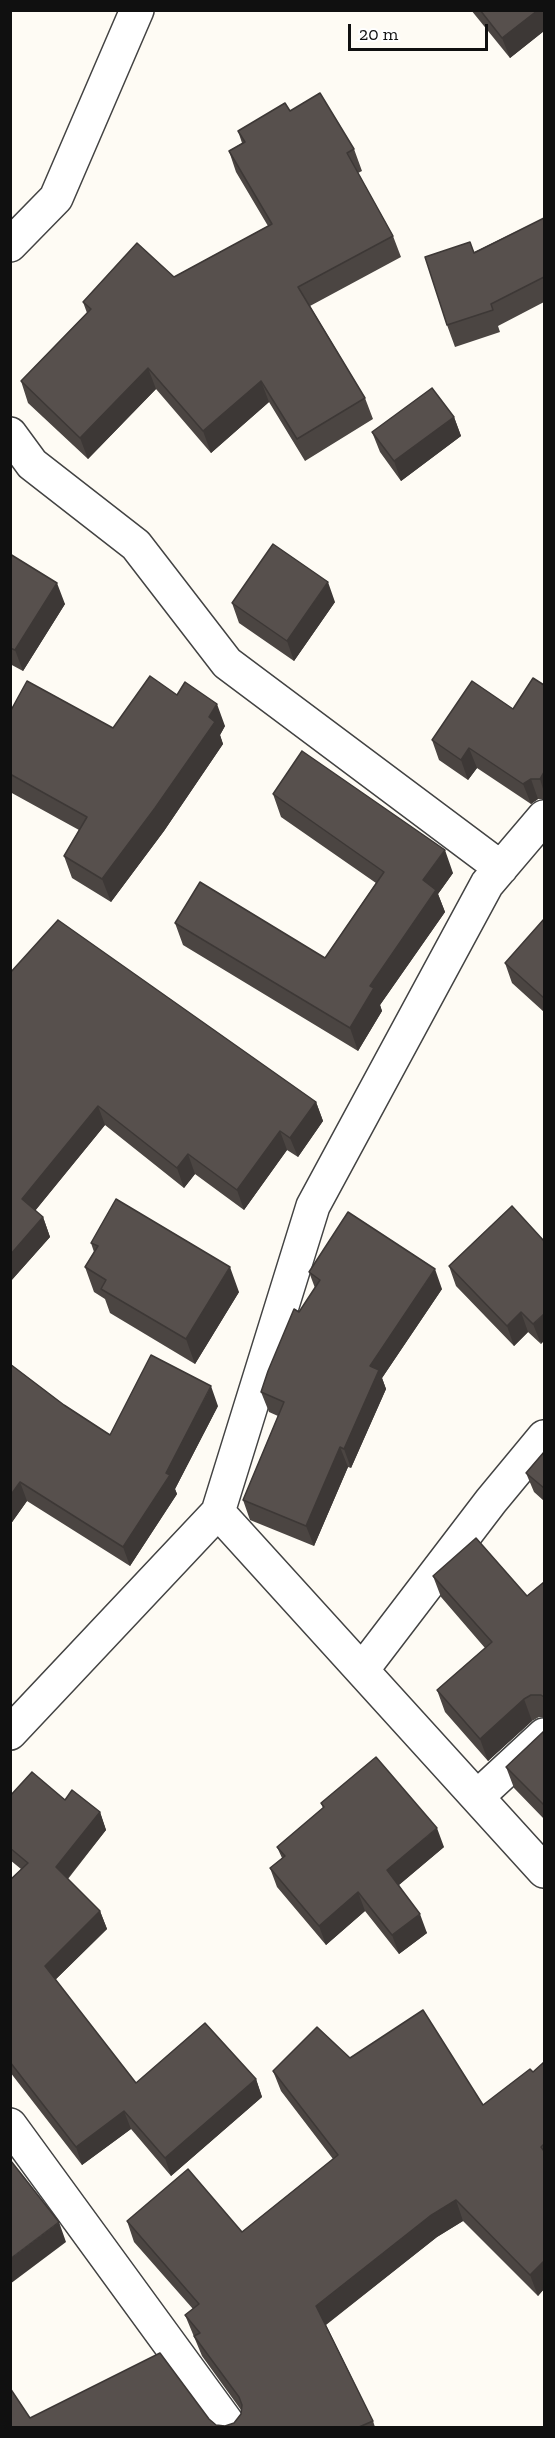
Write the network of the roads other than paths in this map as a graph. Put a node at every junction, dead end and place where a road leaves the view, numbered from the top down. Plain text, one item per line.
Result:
1 (137, 10) edge
2 (10, 245) edge
3 (10, 434) edge
4 (544, 817) edge
5 (501, 868) junction
6 (544, 1437) edge
7 (218, 1512) junction
8 (362, 1670) junction
9 (10, 1733) edge
10 (544, 1735) edge
11 (477, 1797) junction
12 (544, 1871) edge
13 (10, 2125) edge
14 (231, 2427) edge

1 - 2 street
3 - 5 street
4 - 5 street
5 - 7 street
6 - 8 street
7 - 8 street
7 - 9 street
8 - 11 street
10 - 11 street
11 - 12 street
13 - 14 street

